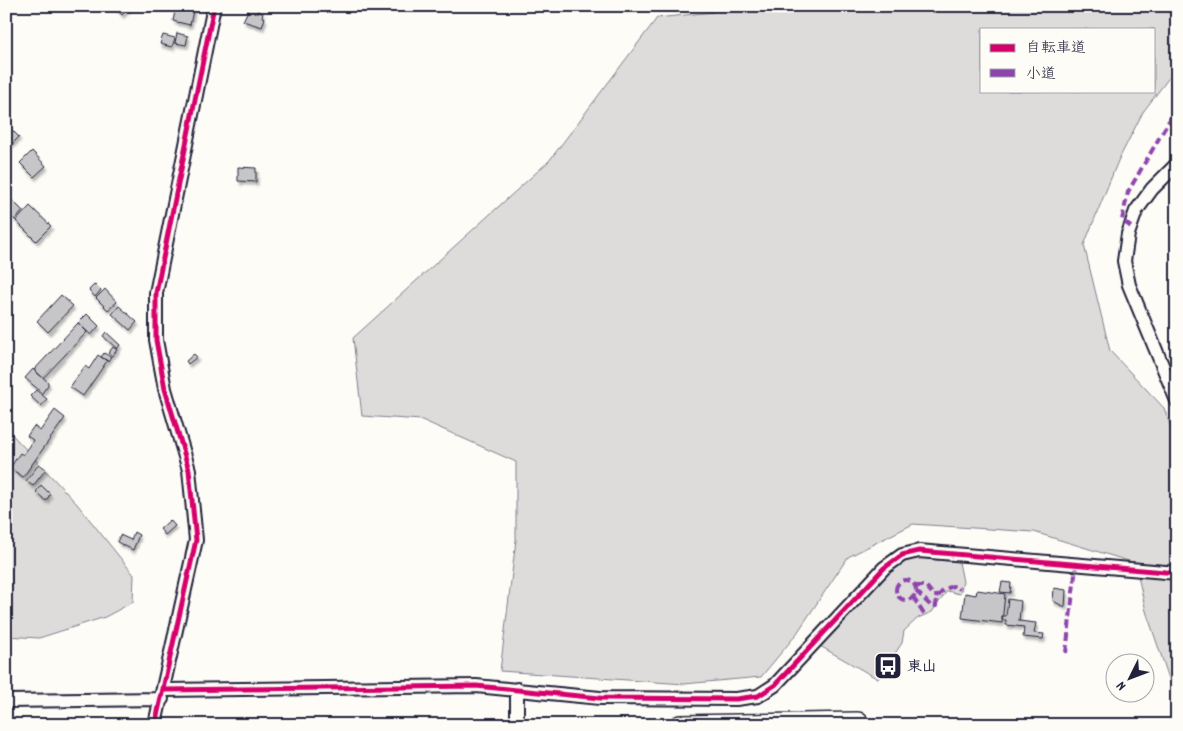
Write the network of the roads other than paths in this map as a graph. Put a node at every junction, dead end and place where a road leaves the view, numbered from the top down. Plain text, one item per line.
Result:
1 (214, 6) edge
2 (1177, 164) edge
3 (1177, 401) edge
4 (1177, 573) edge
5 (517, 689) junction
6 (163, 694) junction
7 (6, 702) edge
8 (517, 718) dead end
9 (858, 722) dead end
10 (155, 724) edge
11 (680, 725) edge

1 - 6 street
2 - 3 street
4 - 5 street
5 - 6 street
5 - 8 street
6 - 7 street
6 - 10 street
9 - 11 highway

